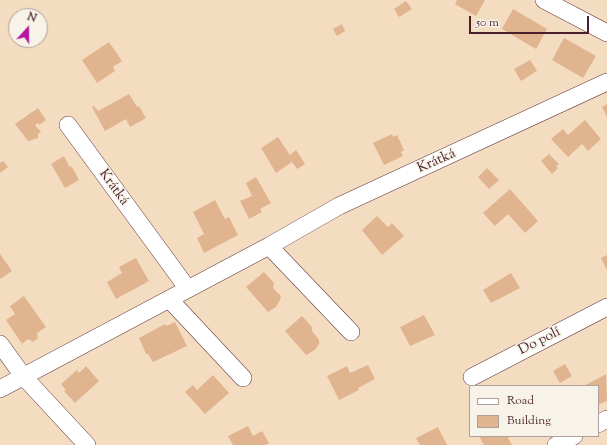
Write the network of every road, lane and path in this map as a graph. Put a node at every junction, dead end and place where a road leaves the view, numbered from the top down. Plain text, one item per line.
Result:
1 (544, 0) edge
2 (607, 33) edge
3 (607, 82) edge
4 (68, 125) dead end
5 (270, 246) junction
6 (188, 289) junction
7 (169, 299) junction
8 (607, 307) edge
9 (351, 332) dead end
10 (0, 344) edge
11 (24, 376) junction
12 (472, 377) dead end
13 (243, 378) dead end
14 (0, 389) edge
15 (572, 437) edge
16 (87, 445) edge
17 (556, 445) edge

1 - 2 street
3 - 5 street, Krátká
4 - 6 street, Krátká
5 - 6 street, Krátká
5 - 9 street
6 - 7 street, Krátká
7 - 11 street, Krátká
7 - 13 street
8 - 12 street, Do polí
10 - 11 street
11 - 14 street, Krátká
11 - 16 street
15 - 17 street

